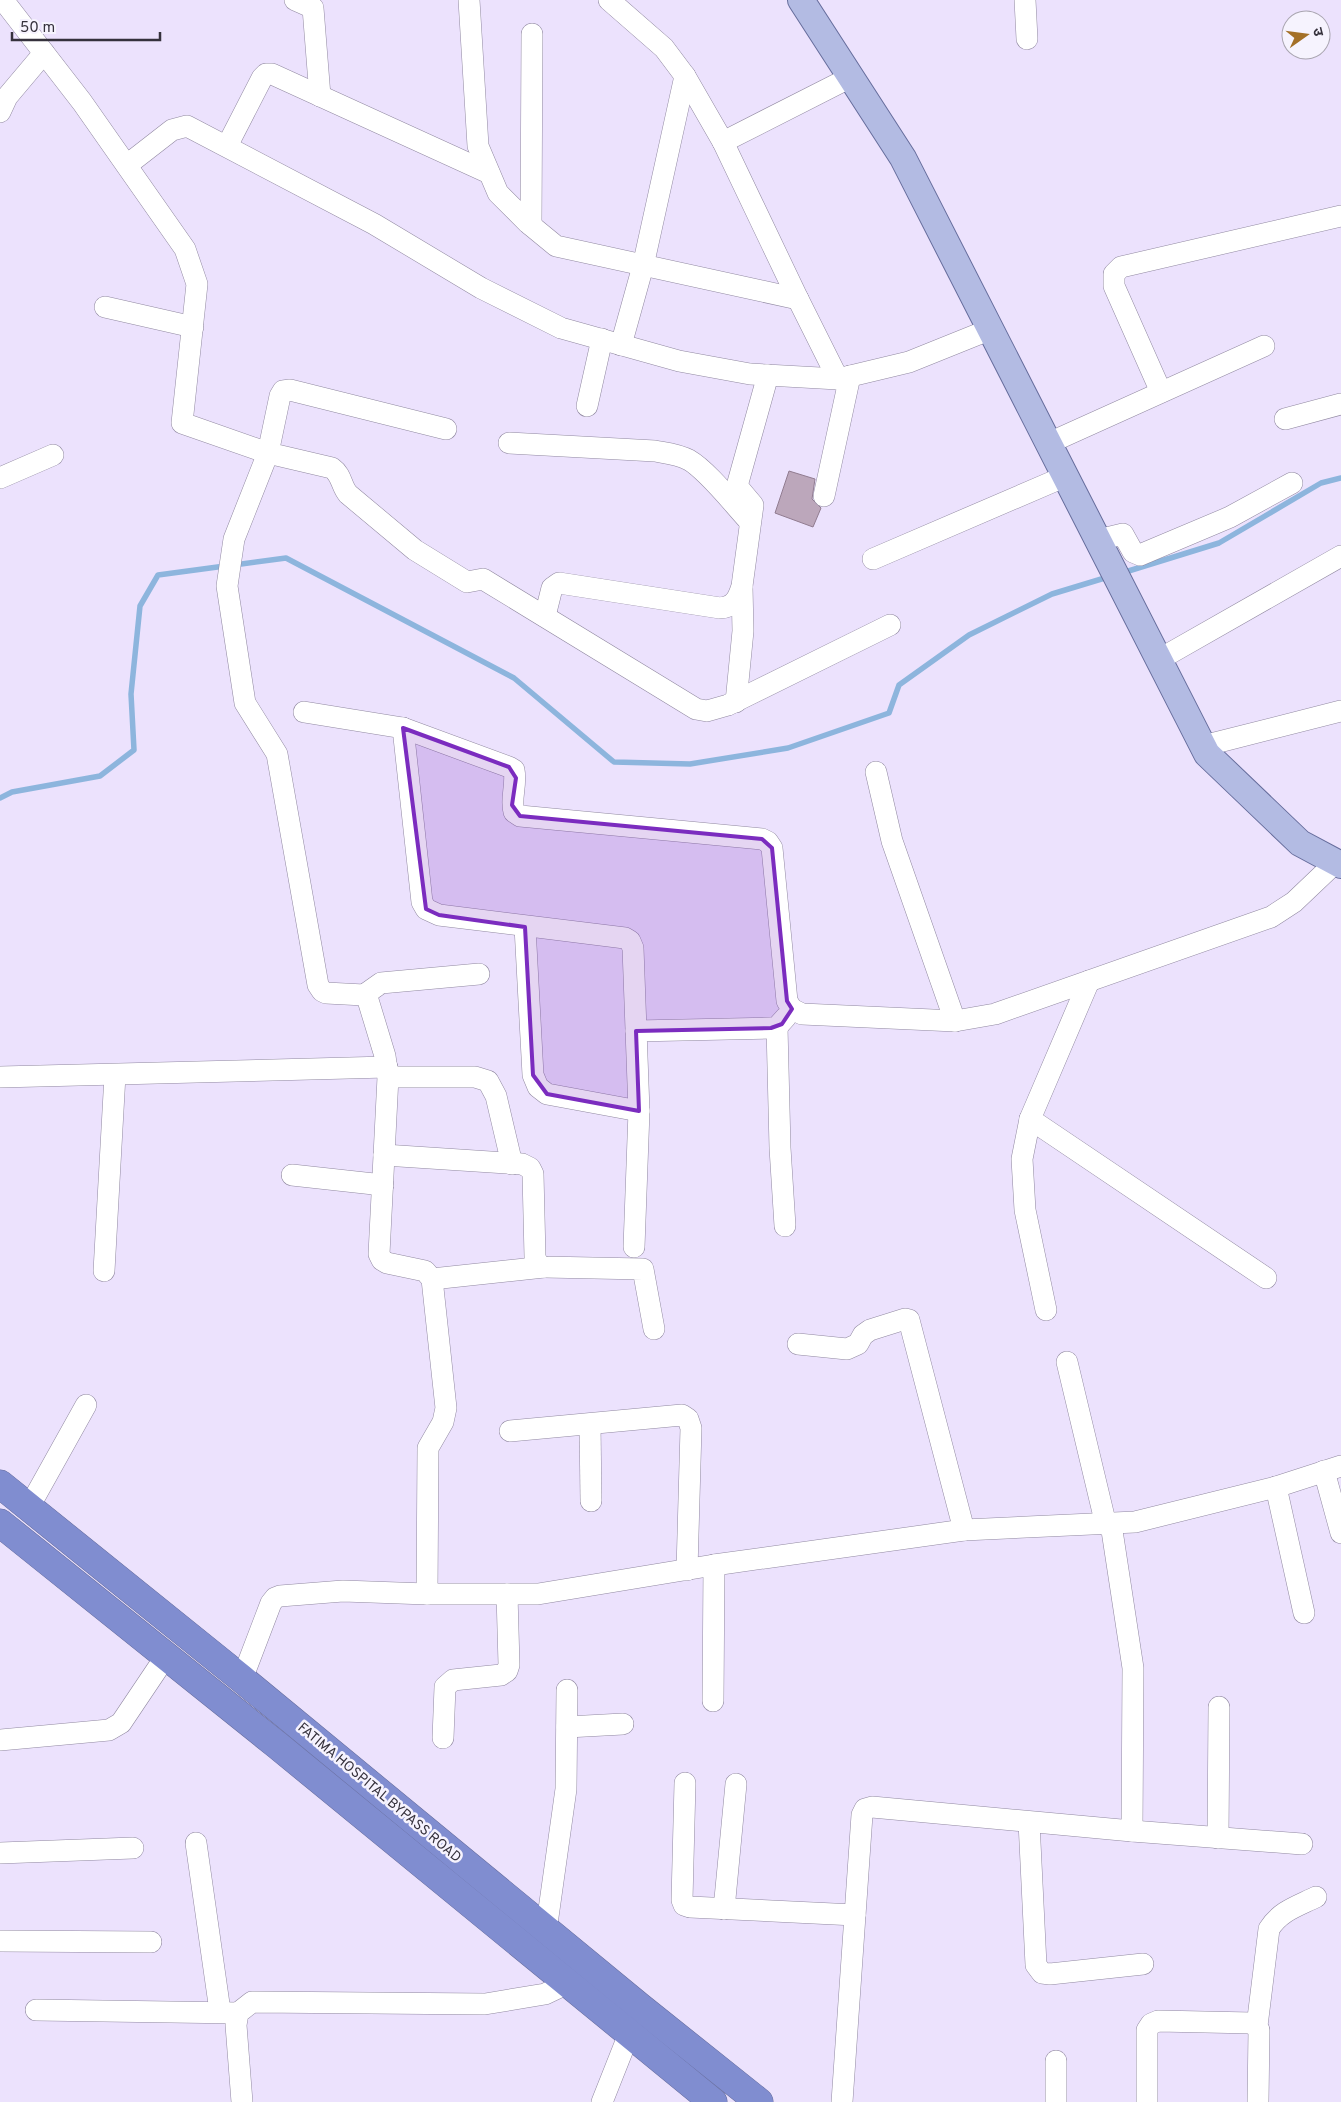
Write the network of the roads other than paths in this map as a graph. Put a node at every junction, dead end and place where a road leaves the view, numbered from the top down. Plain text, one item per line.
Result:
1 (3, 0) edge
2 (469, 0) edge
3 (609, 0) edge
4 (801, 0) edge
5 (1025, 0) edge
6 (307, 3) edge
7 (532, 34) dead end
8 (1027, 39) dead end
9 (44, 53) junction
10 (685, 76) junction
11 (851, 77) junction
12 (320, 96) junction
13 (0, 112) edge
14 (723, 142) junction
15 (227, 146) junction
16 (127, 165) junction
17 (490, 173) junction
18 (1341, 216) edge
19 (531, 226) junction
20 (644, 266) junction
21 (798, 299) junction
22 (105, 306) dead end
23 (193, 327) junction
24 (991, 329) junction
25 (612, 342) junction
26 (1264, 346) dead end
27 (768, 375) junction
28 (844, 377) junction
29 (1161, 392) junction
30 (1341, 404) edge
31 (587, 406) dead end
32 (1285, 419) dead end
33 (446, 429) dead end
34 (509, 443) dead end
35 (1049, 443) junction
36 (268, 454) junction
37 (53, 455) dead end
38 (1066, 476) junction
39 (0, 478) edge
40 (1292, 483) dead end
41 (824, 496) dead end
42 (750, 523) junction
43 (1099, 542) junction
44 (1341, 556) edge
45 (873, 559) dead end
46 (742, 586) junction
47 (545, 616) junction
48 (890, 625) dead end
49 (1155, 649) junction
50 (736, 702) junction
51 (1341, 711) edge
52 (304, 712) dead end
53 (403, 728) junction
54 (1203, 746) junction
55 (876, 772) dead end
56 (1338, 864) edge
57 (525, 927) junction
58 (479, 974) dead end
59 (1089, 981) junction
60 (364, 995) junction
61 (792, 1009) junction
62 (955, 1021) junction
63 (777, 1027) junction
64 (636, 1031) junction
65 (387, 1072) junction
66 (115, 1075) junction
67 (0, 1077) edge
68 (639, 1112) junction
69 (1030, 1119) junction
70 (384, 1155) junction
71 (512, 1164) junction
72 (292, 1175) dead end
73 (382, 1185) junction
74 (785, 1226) dead end
75 (634, 1247) dead end
76 (544, 1267) junction
77 (104, 1271) dead end
78 (1266, 1278) dead end
79 (432, 1279) junction
80 (1046, 1310) dead end
81 (654, 1329) dead end
82 (798, 1344) dead end
83 (1067, 1362) dead end
84 (86, 1406) dead end
85 (590, 1424) junction
86 (510, 1432) dead end
87 (1332, 1469) edge
88 (0, 1484) edge
89 (1276, 1487) junction
90 (591, 1501) dead end
91 (28, 1509) junction
92 (0, 1523) edge
93 (1108, 1524) junction
94 (964, 1530) junction
95 (1341, 1533) edge
96 (714, 1565) junction
97 (687, 1570) junction
98 (427, 1594) junction
99 (507, 1594) junction
100 (1304, 1613) dead end
101 (166, 1656) junction
102 (242, 1679) junction
103 (567, 1690) dead end
104 (713, 1701) dead end
105 (1218, 1706) dead end
106 (295, 1723) junction
107 (623, 1724) dead end
108 (567, 1726) junction
109 (443, 1738) dead end
110 (0, 1740) edge
111 (277, 1745) junction
112 (684, 1783) dead end
113 (736, 1784) dead end
114 (1029, 1822) junction
115 (1132, 1832) junction
116 (1218, 1838) junction
117 (196, 1843) dead end
118 (1302, 1844) dead end
119 (133, 1848) dead end
120 (0, 1853) edge
121 (1316, 1897) dead end
122 (724, 1909) junction
123 (855, 1916) junction
124 (546, 1931) junction
125 (0, 1942) edge
126 (151, 1942) dead end
127 (1143, 1964) dead end
128 (568, 1983) junction
129 (36, 2010) dead end
130 (229, 2012) junction
131 (1257, 2026) junction
132 (629, 2034) junction
133 (1056, 2061) dead end
134 (242, 2102) edge
135 (602, 2102) edge
136 (713, 2102) edge
137 (759, 2102) edge
138 (842, 2102) edge
139 (1056, 2102) edge
140 (1147, 2102) edge
141 (1258, 2102) edge

1 - 9 street
2 - 17 street
3 - 10 street
4 - 11 main road
5 - 8 street
6 - 12 street
7 - 19 street
9 - 13 street
9 - 16 street
10 - 14 street
10 - 20 street
11 - 14 street
11 - 24 main road
12 - 15 street
12 - 17 street
14 - 21 street
15 - 16 street
15 - 25 street
16 - 23 street
17 - 19 street
18 - 29 street
19 - 20 street
20 - 21 street
20 - 25 street
21 - 28 street
22 - 23 street
23 - 36 street
24 - 28 street
24 - 35 main road
25 - 27 street
25 - 31 street
26 - 29 street
27 - 28 street
27 - 42 street
28 - 41 street
29 - 35 street
30 - 32 street
33 - 36 street
34 - 42 street
35 - 38 main road
36 - 47 street
36 - 60 street
37 - 39 street
38 - 43 main road
38 - 45 street
40 - 43 street
42 - 46 street
43 - 49 main road
44 - 49 street
46 - 47 street
46 - 50 street
47 - 50 street
48 - 50 street
49 - 54 main road
51 - 54 street
52 - 53 street
53 - 57 street
53 - 61 street
54 - 56 main road
55 - 62 street
56 - 59 street
57 - 64 street
57 - 68 street
58 - 60 street
59 - 62 street
59 - 69 street
60 - 65 street
61 - 62 street
61 - 63 street
63 - 64 street
63 - 74 street
64 - 68 street
65 - 66 street
65 - 70 street
65 - 71 street
66 - 67 street
66 - 77 street
68 - 75 street
69 - 78 street
69 - 80 street
70 - 71 street
70 - 73 street
71 - 76 street
72 - 73 street
73 - 79 street
76 - 79 street
76 - 81 street
79 - 98 street
82 - 94 street
83 - 93 street
84 - 91 street
85 - 86 street
85 - 90 street
85 - 97 street
87 - 89 street
87 - 95 street
88 - 91 highway, FATIMA HOSPITAL BYPASS ROAD
89 - 93 street
89 - 100 street
91 - 102 highway, FATIMA HOSPITAL BYPASS ROAD
92 - 101 highway, FATIMA HOSPITAL BYPASS ROAD
93 - 94 street
93 - 115 street
94 - 96 street
96 - 97 street
96 - 104 street
97 - 99 street
98 - 99 street
98 - 102 street
99 - 109 street
101 - 110 street
101 - 111 highway, FATIMA HOSPITAL BYPASS ROAD
102 - 106 highway, FATIMA HOSPITAL BYPASS ROAD
103 - 108 street
105 - 116 street
106 - 111 highway
106 - 124 highway, FATIMA HOSPITAL BYPASS ROAD
107 - 108 street
108 - 124 street
111 - 128 highway, FATIMA HOSPITAL BYPASS ROAD
112 - 122 street
113 - 122 street
114 - 115 street
114 - 123 street
114 - 127 street
115 - 116 street
116 - 118 street
117 - 130 street
119 - 120 street
121 - 131 street
122 - 123 street
123 - 138 street
124 - 137 highway, FATIMA HOSPITAL BYPASS ROAD
125 - 126 street
128 - 130 street
128 - 132 highway, FATIMA HOSPITAL BYPASS ROAD
129 - 130 street
130 - 134 street
131 - 140 street
131 - 141 street
132 - 135 street
132 - 136 highway, FATIMA HOSPITAL BYPASS ROAD
133 - 139 street

